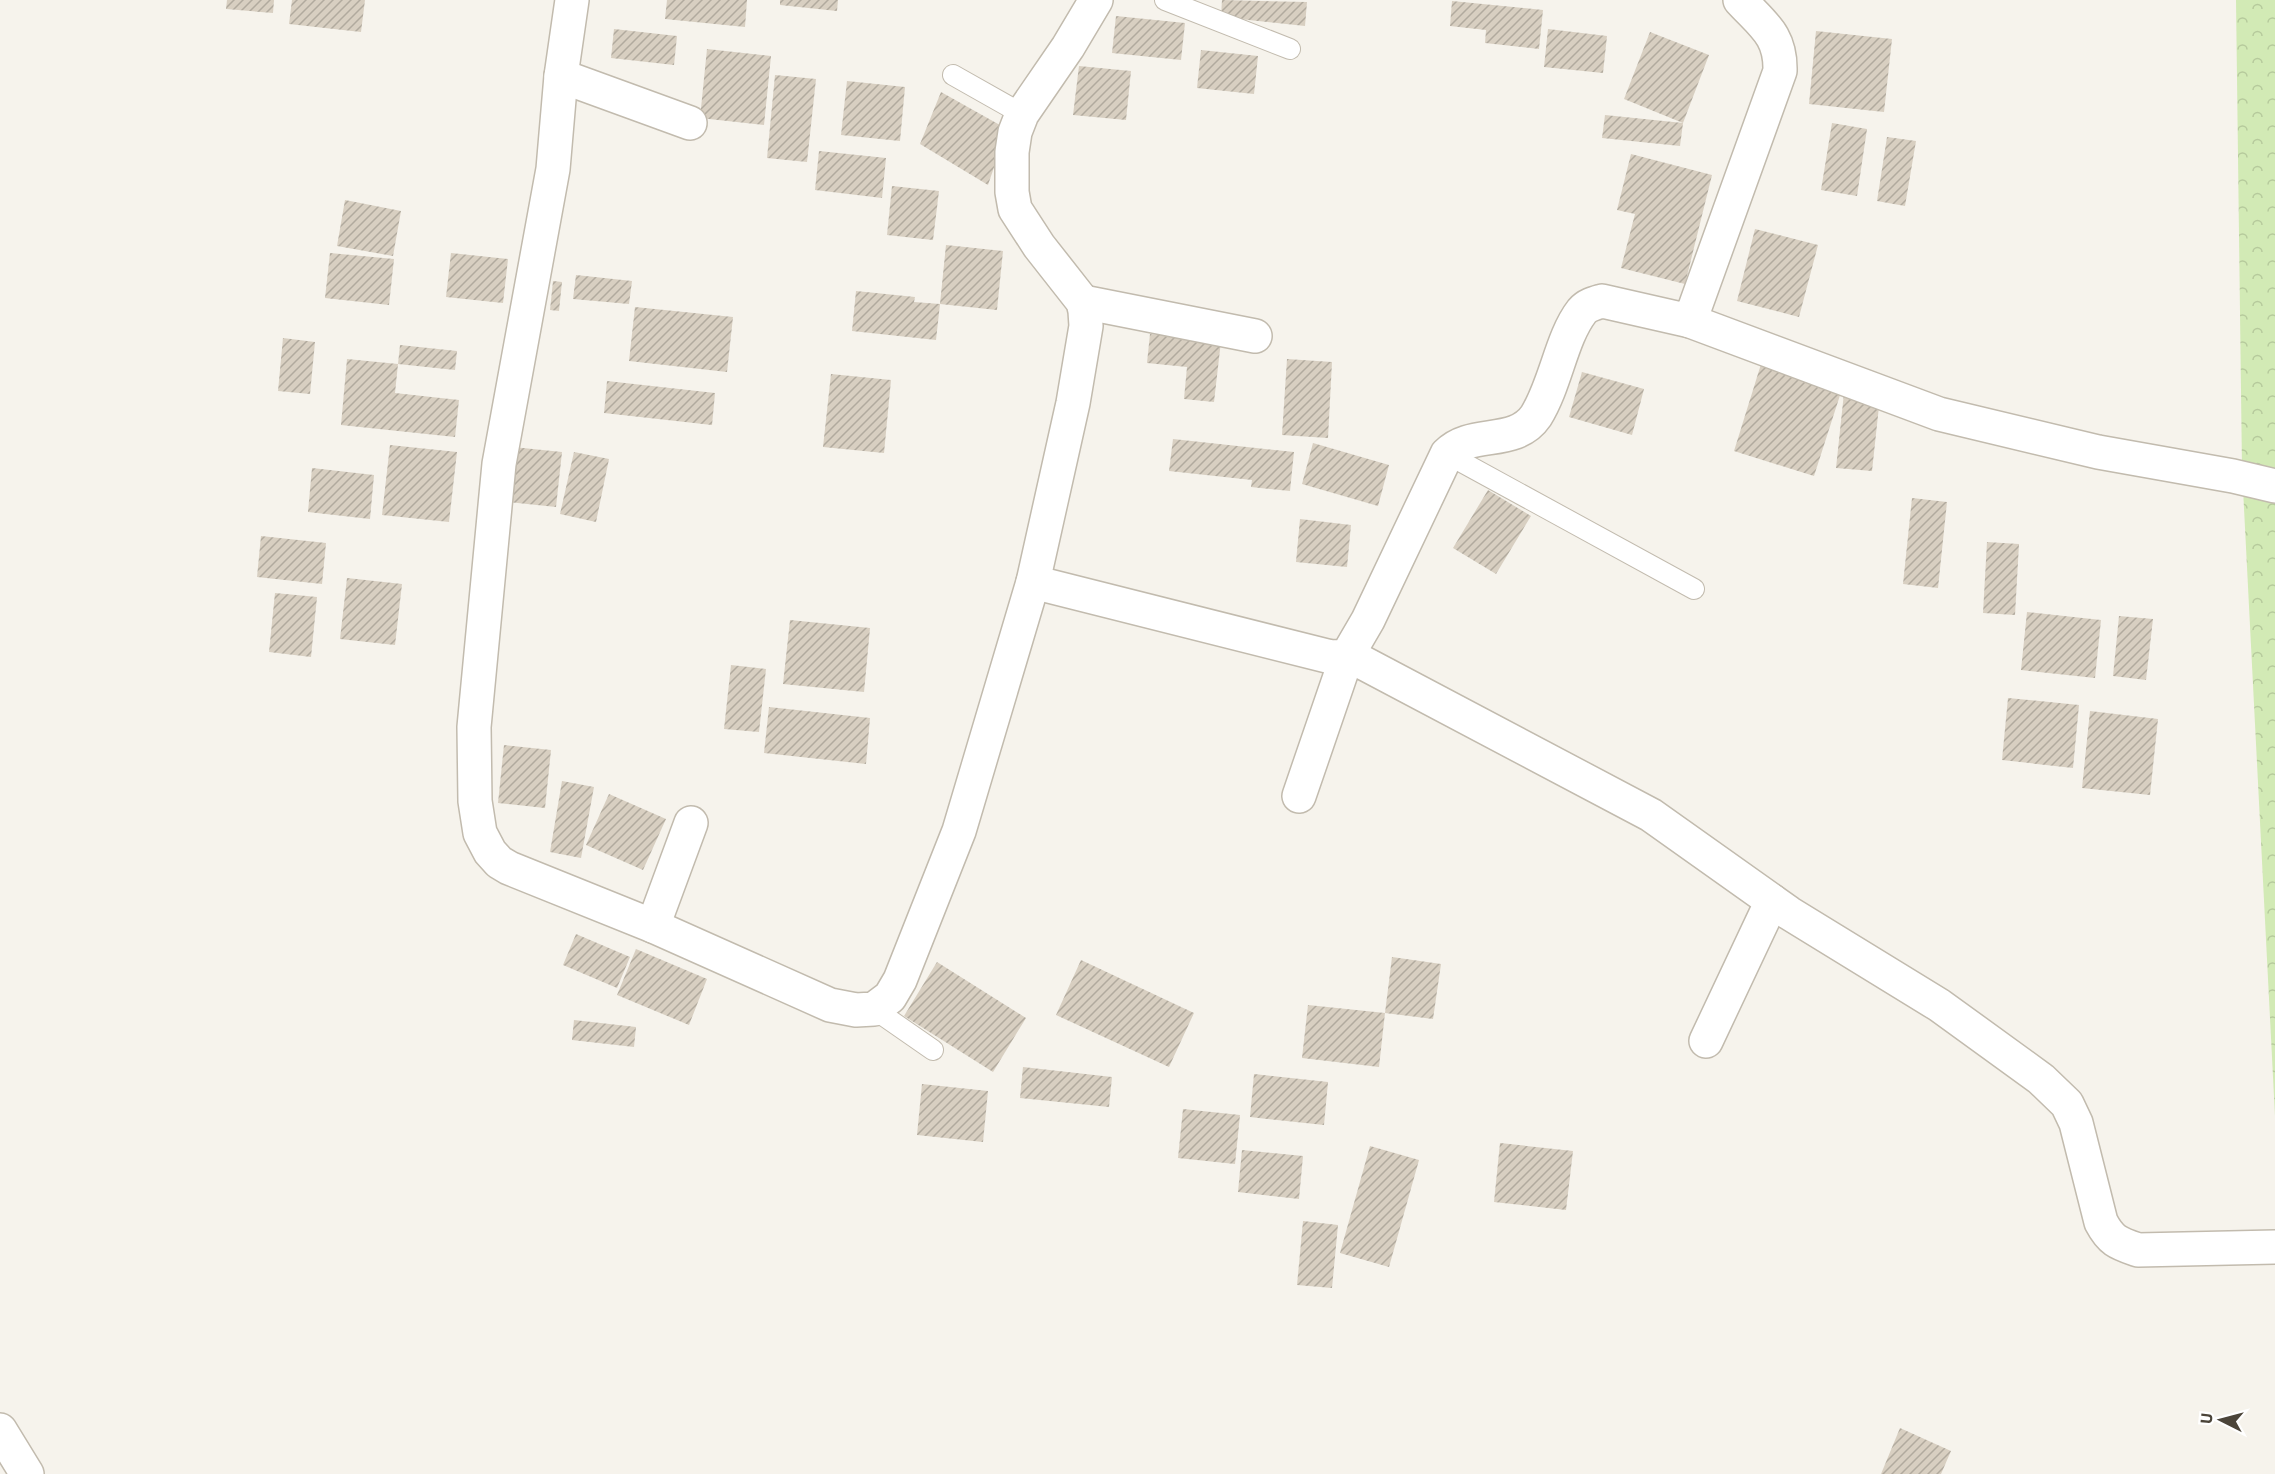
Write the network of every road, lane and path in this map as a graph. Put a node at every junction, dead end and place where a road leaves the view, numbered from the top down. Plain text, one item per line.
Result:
1 (572, 0) edge
2 (1096, 0) edge
3 (1165, 0) edge
4 (1740, 0) edge
5 (1290, 50) dead end
6 (953, 75) dead end
7 (561, 76) junction
8 (1022, 114) junction
9 (690, 123) dead end
10 (1083, 302) junction
11 (1690, 321) junction
12 (1255, 336) dead end
13 (1447, 454) junction
14 (2275, 486) edge
15 (1033, 582) junction
16 (1694, 589) dead end
17 (1347, 656) junction
18 (1299, 796) dead end
19 (691, 823) dead end
20 (1772, 901) junction
21 (653, 926) junction
22 (874, 1009) junction
23 (1706, 1041) dead end
24 (933, 1050) dead end
25 (2275, 1247) edge
26 (0, 1430) edge
27 (27, 1474) edge

1 - 7 street
2 - 8 street
3 - 5 lane
4 - 11 street
6 - 8 lane
7 - 9 street
7 - 21 street
8 - 10 street
10 - 12 street
10 - 15 street
11 - 13 street
11 - 14 street
13 - 16 lane
13 - 17 street
15 - 17 street
15 - 22 street
17 - 18 street
17 - 20 street
19 - 21 street
20 - 23 street
20 - 25 street
21 - 22 street
22 - 24 lane
26 - 27 street

